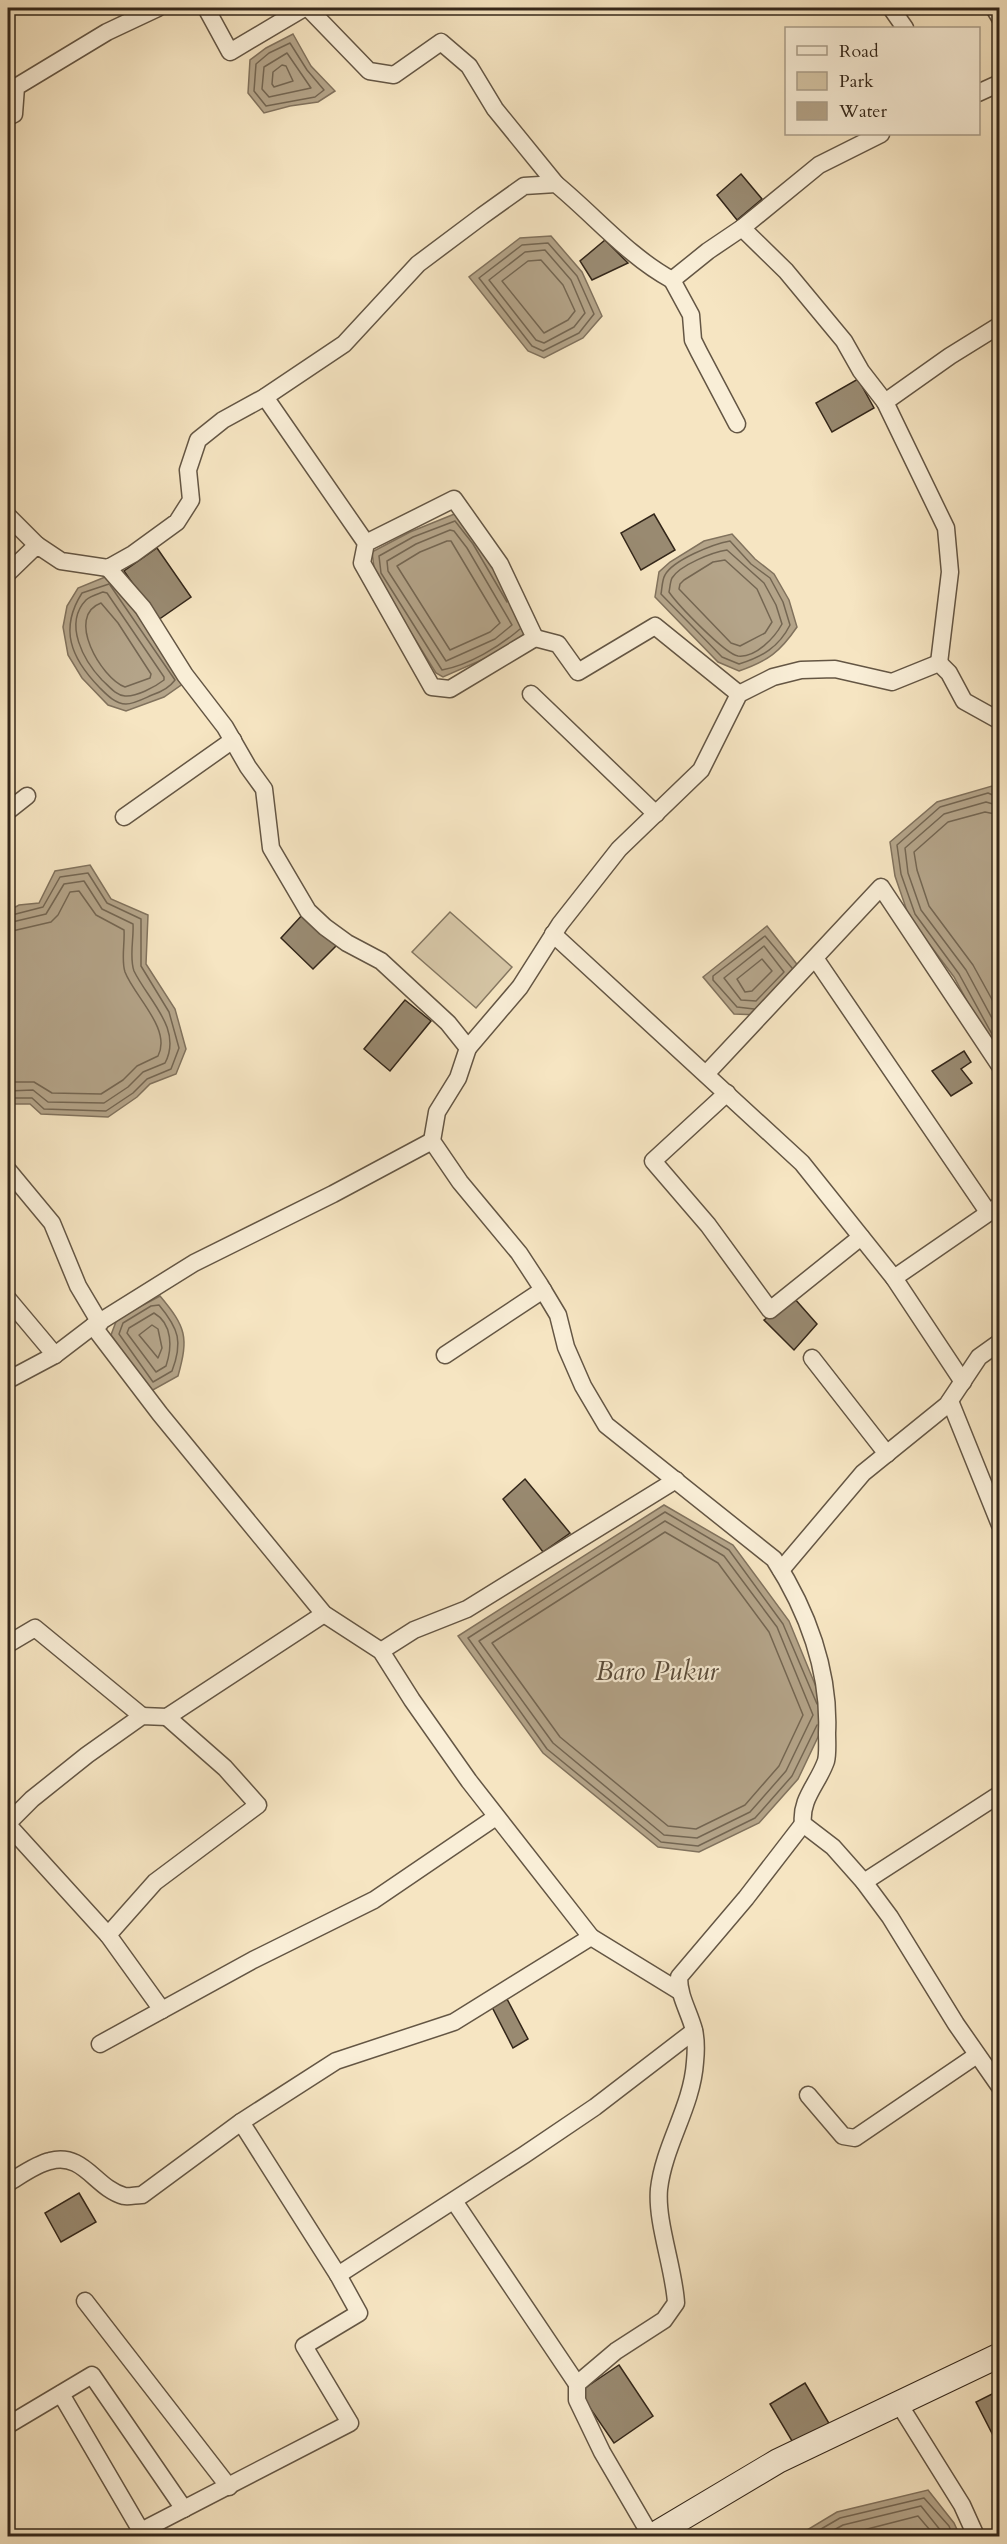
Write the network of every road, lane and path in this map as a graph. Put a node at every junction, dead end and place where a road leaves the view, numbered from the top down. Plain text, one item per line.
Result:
1 (158, 8) edge
2 (206, 8) edge
3 (306, 8) edge
4 (891, 8) edge
5 (994, 8) edge
6 (999, 18) edge
7 (904, 27) edge
8 (999, 83) edge
9 (980, 92) edge
10 (8, 117) edge
11 (879, 135) edge
12 (556, 184) junction
13 (742, 228) junction
14 (672, 280) junction
15 (999, 325) edge
16 (264, 397) junction
17 (885, 402) junction
18 (737, 424) dead end
19 (8, 516) edge
20 (366, 543) junction
21 (38, 545) junction
22 (108, 568) junction
23 (8, 573) edge
24 (535, 638) junction
25 (939, 663) junction
26 (531, 694) dead end
27 (739, 694) junction
28 (999, 721) edge
29 (233, 740) junction
30 (27, 796) dead end
31 (8, 811) edge
32 (656, 814) junction
33 (124, 817) dead end
34 (553, 934) junction
35 (815, 958) junction
36 (468, 1048) junction
37 (999, 1065) edge
38 (706, 1074) junction
39 (727, 1093) junction
40 (432, 1141) junction
41 (8, 1170) edge
42 (994, 1208) edge
43 (861, 1237) junction
44 (894, 1278) junction
45 (543, 1290) junction
46 (8, 1299) edge
47 (97, 1324) junction
48 (999, 1341) edge
49 (55, 1355) junction
50 (445, 1355) dead end
51 (812, 1358) dead end
52 (8, 1380) edge
53 (963, 1382) junction
54 (950, 1401) junction
55 (887, 1454) junction
56 (676, 1480) junction
57 (999, 1525) edge
58 (781, 1570) junction
59 (324, 1614) junction
60 (8, 1644) edge
61 (381, 1651) junction
62 (142, 1716) junction
63 (167, 1717) junction
64 (999, 1794) edge
65 (496, 1817) junction
66 (8, 1824) edge
67 (803, 1824) junction
68 (864, 1882) junction
69 (108, 1935) junction
70 (591, 1938) junction
71 (679, 1991) junction
72 (162, 2010) junction
73 (694, 2031) junction
74 (100, 2044) dead end
75 (977, 2055) junction
76 (999, 2087) edge
77 (808, 2095) dead end
78 (241, 2122) junction
79 (8, 2183) edge
80 (454, 2201) junction
81 (338, 2275) junction
82 (85, 2301) dead end
83 (999, 2355) edge
84 (577, 2384) junction
85 (61, 2394) junction
86 (899, 2404) junction
87 (8, 2425) edge
88 (229, 2487) junction
89 (184, 2509) junction
90 (138, 2534) edge
91 (651, 2536) edge
92 (976, 2536) edge

1 - 10 street
2 - 3 street
3 - 12 street
4 - 7 street
5 - 6 street
8 - 9 street
11 - 13 street
12 - 14 street
12 - 16 street
13 - 14 street
13 - 17 street
14 - 18 street
15 - 17 street
16 - 20 street
16 - 22 street
17 - 25 street
19 - 21 street
20 - 24 street
20 - 24 street
21 - 22 street
21 - 23 street
22 - 29 street
24 - 27 street
25 - 27 street
25 - 28 street
26 - 32 street
27 - 32 street
29 - 33 street
29 - 36 street
30 - 31 street
32 - 34 street
34 - 36 street
34 - 38 street
35 - 37 street
35 - 38 street
35 - 42 street
36 - 40 street
38 - 39 street
39 - 43 street
39 - 43 street
40 - 45 street
40 - 47 street
41 - 47 street
42 - 44 street
43 - 44 street
44 - 53 street
45 - 50 street
45 - 56 street
46 - 49 street
47 - 49 street
47 - 59 street
48 - 53 street
49 - 52 street
51 - 55 street
53 - 54 street
54 - 55 street
54 - 57 street
55 - 58 street
56 - 58 street
56 - 61 street
58 - 67 street
59 - 61 street
59 - 63 street
60 - 62 street
61 - 65 street
62 - 63 street
62 - 66 street
63 - 69 street
64 - 68 street
65 - 70 street
65 - 72 street
66 - 69 street
67 - 68 street
67 - 71 street
68 - 75 street
69 - 72 street
70 - 71 street
70 - 78 street
71 - 73 street
72 - 74 street
73 - 80 street
73 - 84 street
75 - 76 street
75 - 77 street
78 - 79 street
78 - 81 street
80 - 81 street
80 - 84 street
81 - 88 street
82 - 88 street
83 - 86 main road
84 - 91 street
85 - 87 street
85 - 89 street
85 - 90 street
86 - 91 main road
86 - 92 street
88 - 89 street
89 - 90 street

